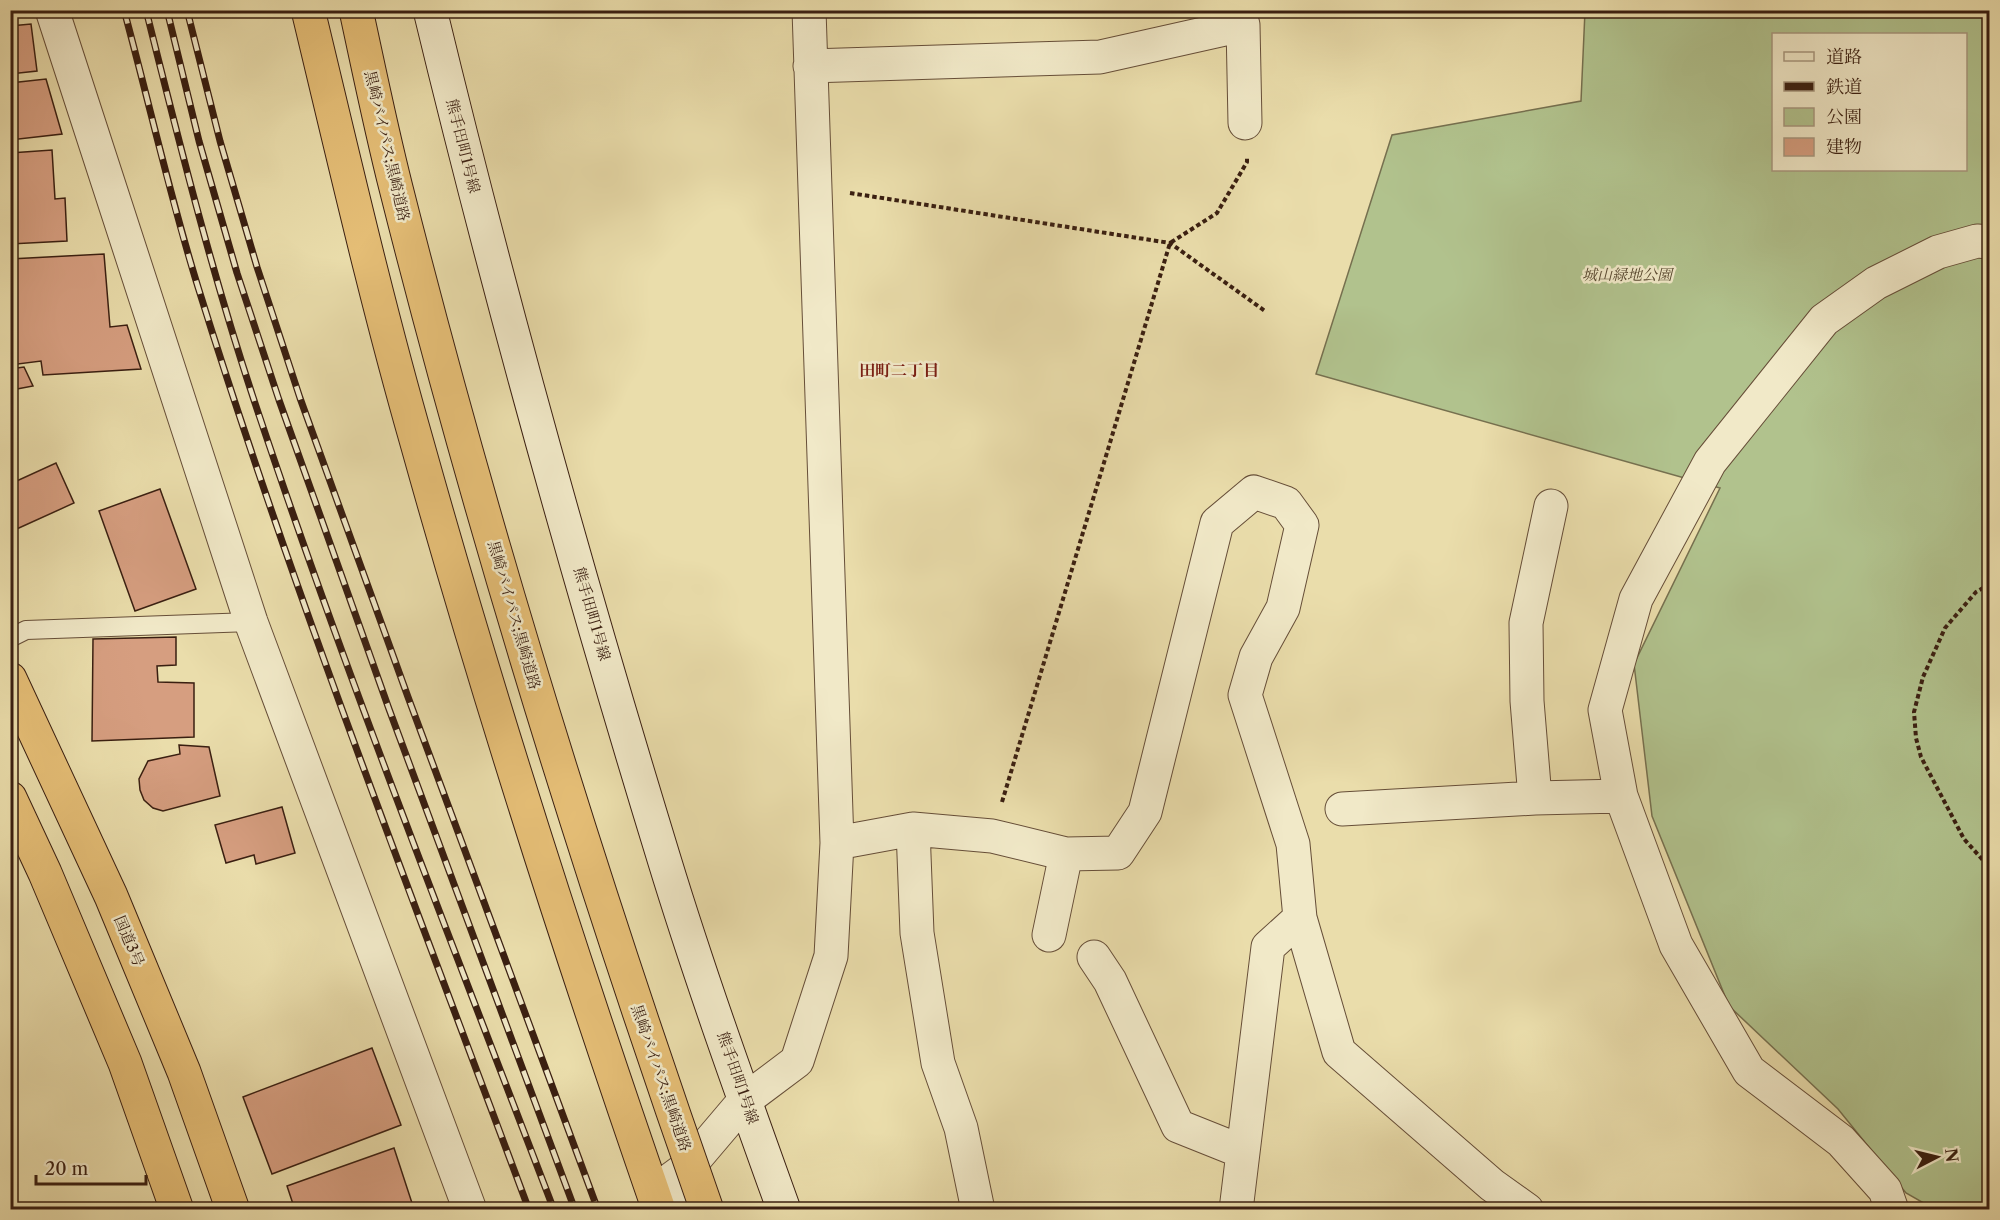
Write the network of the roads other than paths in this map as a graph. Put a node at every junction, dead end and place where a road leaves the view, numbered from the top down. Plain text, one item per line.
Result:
1 (52, 10) edge
2 (308, 10) edge
3 (356, 10) edge
4 (429, 10) edge
5 (809, 10) edge
6 (1241, 18) edge
7 (810, 66) junction
8 (1245, 123) road end
9 (1989, 242) edge
10 (1551, 506) dead end
11 (251, 622) junction
12 (10, 638) edge
13 (10, 679) edge
14 (1621, 796) junction
15 (10, 798) edge
16 (1535, 798) junction
17 (1342, 809) dead end
18 (913, 829) junction
19 (837, 843) junction
20 (1066, 854) junction
21 (1300, 918) junction
22 (1050, 935) dead end
23 (1094, 957) dead end
24 (745, 1100) junction
25 (1243, 1152) junction
26 (177, 1209) edge
27 (233, 1209) edge
28 (470, 1209) edge
29 (659, 1209) edge
30 (678, 1209) edge
31 (706, 1209) edge
32 (783, 1209) edge
33 (978, 1209) edge
34 (1236, 1209) edge
35 (1527, 1209) edge
36 (1892, 1209) edge

1 - 11 street
2 - 29 highway
3 - 31 highway, 黒崎バイパス;黒崎道路, bridge
4 - 24 street, 熊手田町1号線
5 - 7 street
6 - 7 street
6 - 8 street
7 - 19 street
9 - 14 street
10 - 16 street
11 - 12 lane
11 - 28 street
13 - 27 highway, 国道3号
14 - 16 street
14 - 36 street
15 - 26 highway
16 - 17 street
18 - 19 street
18 - 20 street
18 - 33 street
19 - 24 street
20 - 21 street
20 - 22 street
21 - 25 street
21 - 35 street
23 - 25 street
24 - 30 street
24 - 32 street, 熊手田町1号線
25 - 34 street

